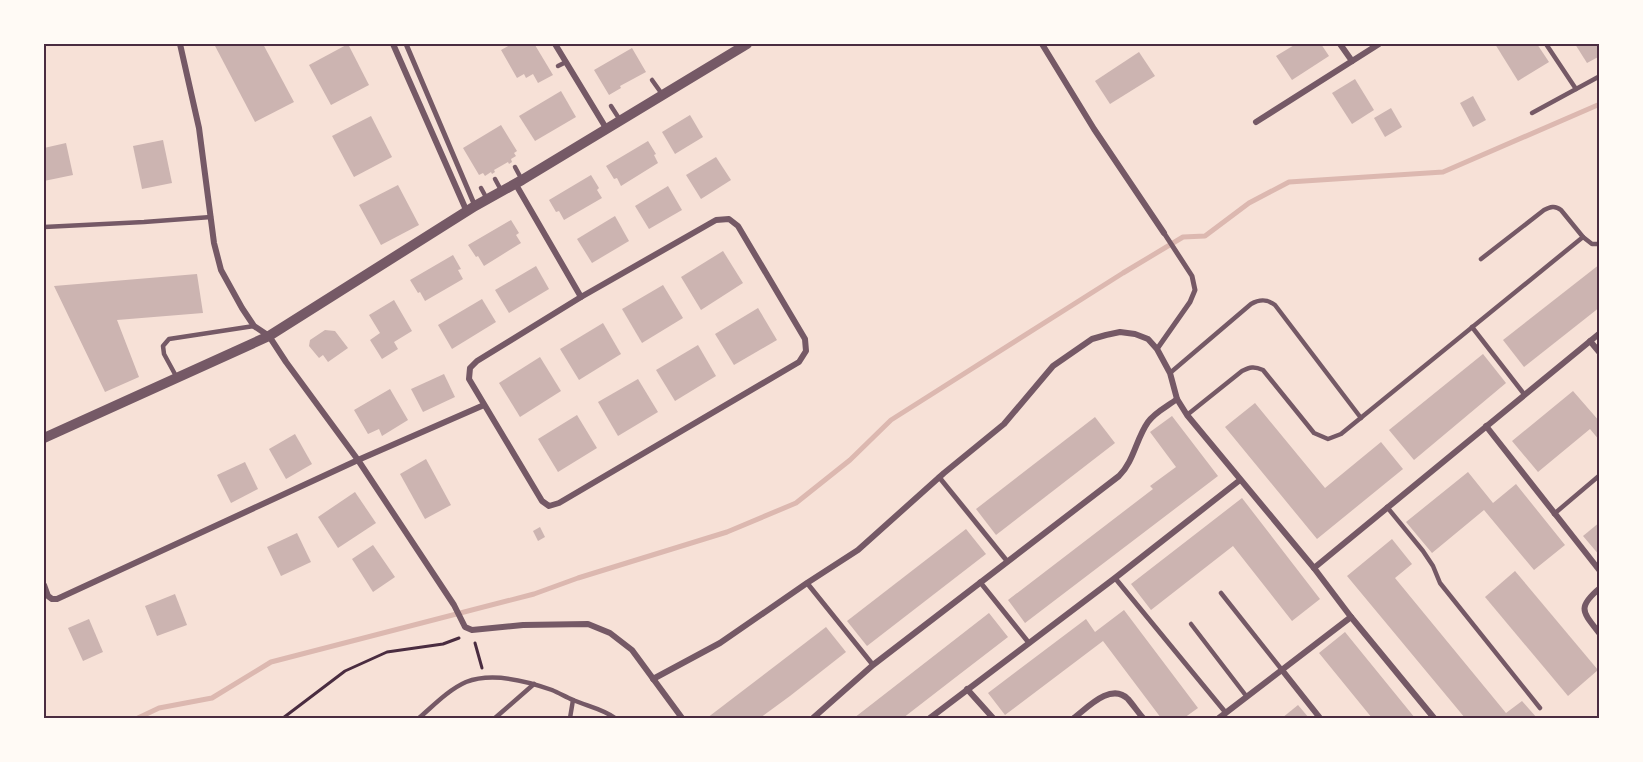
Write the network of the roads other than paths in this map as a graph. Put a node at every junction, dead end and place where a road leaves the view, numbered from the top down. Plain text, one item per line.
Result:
1 (180, 44) edge
2 (393, 44) edge
3 (406, 44) edge
4 (555, 44) edge
5 (747, 44) edge
6 (1042, 44) edge
7 (1340, 44) edge
8 (1379, 44) edge
9 (1546, 44) edge
10 (548, 49) dead end
11 (1352, 61) junction
12 (566, 62) junction
13 (558, 66) dead end
14 (1599, 76) edge
15 (652, 80) dead end
16 (1576, 89) junction
17 (662, 94) junction
18 (611, 106) dead end
19 (1532, 113) dead end
20 (620, 120) junction
21 (1256, 122) dead end
22 (606, 128) junction
23 (515, 166) dead end
24 (495, 179) dead end
25 (519, 182) junction
26 (481, 188) dead end
27 (501, 191) junction
28 (487, 200) junction
29 (471, 209) junction
30 (211, 217) junction
31 (44, 227) edge
32 (1164, 233) joint
33 (1583, 237) junction
34 (1599, 244) edge
35 (1481, 259) dead end
36 (581, 297) junction
37 (254, 326) junction
38 (1472, 327) junction
39 (1599, 333) edge
40 (269, 336) junction
41 (1590, 341) junction
42 (1157, 349) junction
43 (1599, 353) edge
44 (1170, 372) junction
45 (177, 378) junction
46 (1524, 394) junction
47 (1177, 399) junction
48 (484, 405) junction
49 (1187, 415) junction
50 (1361, 418) junction
51 (1486, 426) junction
52 (44, 438) edge
53 (358, 460) junction
54 (1599, 475) edge
55 (939, 477) junction
56 (1240, 480) junction
57 (1387, 507) junction
58 (1554, 513) junction
59 (1007, 561) junction
60 (1314, 568) junction
61 (1599, 571) edge
62 (1115, 578) junction
63 (980, 582) junction
64 (807, 583) junction
65 (44, 585) edge
66 (1599, 588) edge
67 (1221, 593) dead end
68 (1351, 617) junction
69 (1191, 624) dead end
70 (1599, 634) edge
71 (1029, 643) junction
72 (873, 665) junction
73 (1282, 670) junction
74 (653, 679) junction
75 (534, 684) junction
76 (967, 689) junction
77 (1247, 697) junction
78 (573, 700) junction
79 (1540, 708) dead end
80 (1226, 713) junction
81 (419, 718) edge
82 (495, 718) edge
83 (570, 718) edge
84 (615, 718) edge
85 (682, 718) edge
86 (813, 718) edge
87 (930, 718) edge
88 (993, 718) edge
89 (1074, 718) edge
90 (1143, 718) edge
91 (1219, 718) edge
92 (1320, 718) edge
93 (1434, 718) edge

1 - 30 street
2 - 29 street
3 - 29 street
4 - 10 lane
4 - 12 street
5 - 17 street
6 - 32 street
7 - 11 street
8 - 11 street
9 - 16 lane
11 - 21 street
12 - 13 lane
12 - 22 street
14 - 16 lane
15 - 17 lane
16 - 19 lane
17 - 20 street
18 - 20 lane
20 - 22 street
22 - 25 street
23 - 25 lane
24 - 27 lane
25 - 27 street
25 - 36 street
26 - 28 lane
27 - 28 street
28 - 29 street
29 - 40 street
30 - 31 lane
30 - 37 street
32 - 42 street
33 - 34 lane
33 - 35 lane
33 - 38 lane
36 - 48 street
36 - 48 street
37 - 40 street
37 - 45 lane
38 - 46 lane
38 - 50 lane
39 - 41 street
40 - 45 street
40 - 53 street
41 - 43 street
41 - 46 street
42 - 44 street
42 - 55 street
44 - 47 street
44 - 50 lane
45 - 52 street
46 - 51 street
47 - 49 street
47 - 59 street
48 - 53 street
49 - 50 lane
49 - 56 street
51 - 57 street
51 - 58 street
53 - 65 street
53 - 74 street
54 - 58 lane
55 - 59 street
55 - 64 street
56 - 60 street
56 - 62 street
57 - 60 street
57 - 79 lane
58 - 61 street
59 - 63 street
60 - 68 street
62 - 71 street
62 - 80 street
63 - 71 street
63 - 72 street
64 - 72 street
64 - 74 street
66 - 70 street
67 - 73 lane
68 - 73 street
68 - 93 street
69 - 77 lane
71 - 76 street
72 - 86 street
73 - 77 street
73 - 92 street
74 - 85 street
75 - 78 lane
75 - 81 lane
75 - 82 lane
76 - 87 street
76 - 88 street
77 - 80 street
78 - 83 lane
78 - 84 lane
80 - 91 street
89 - 90 street

